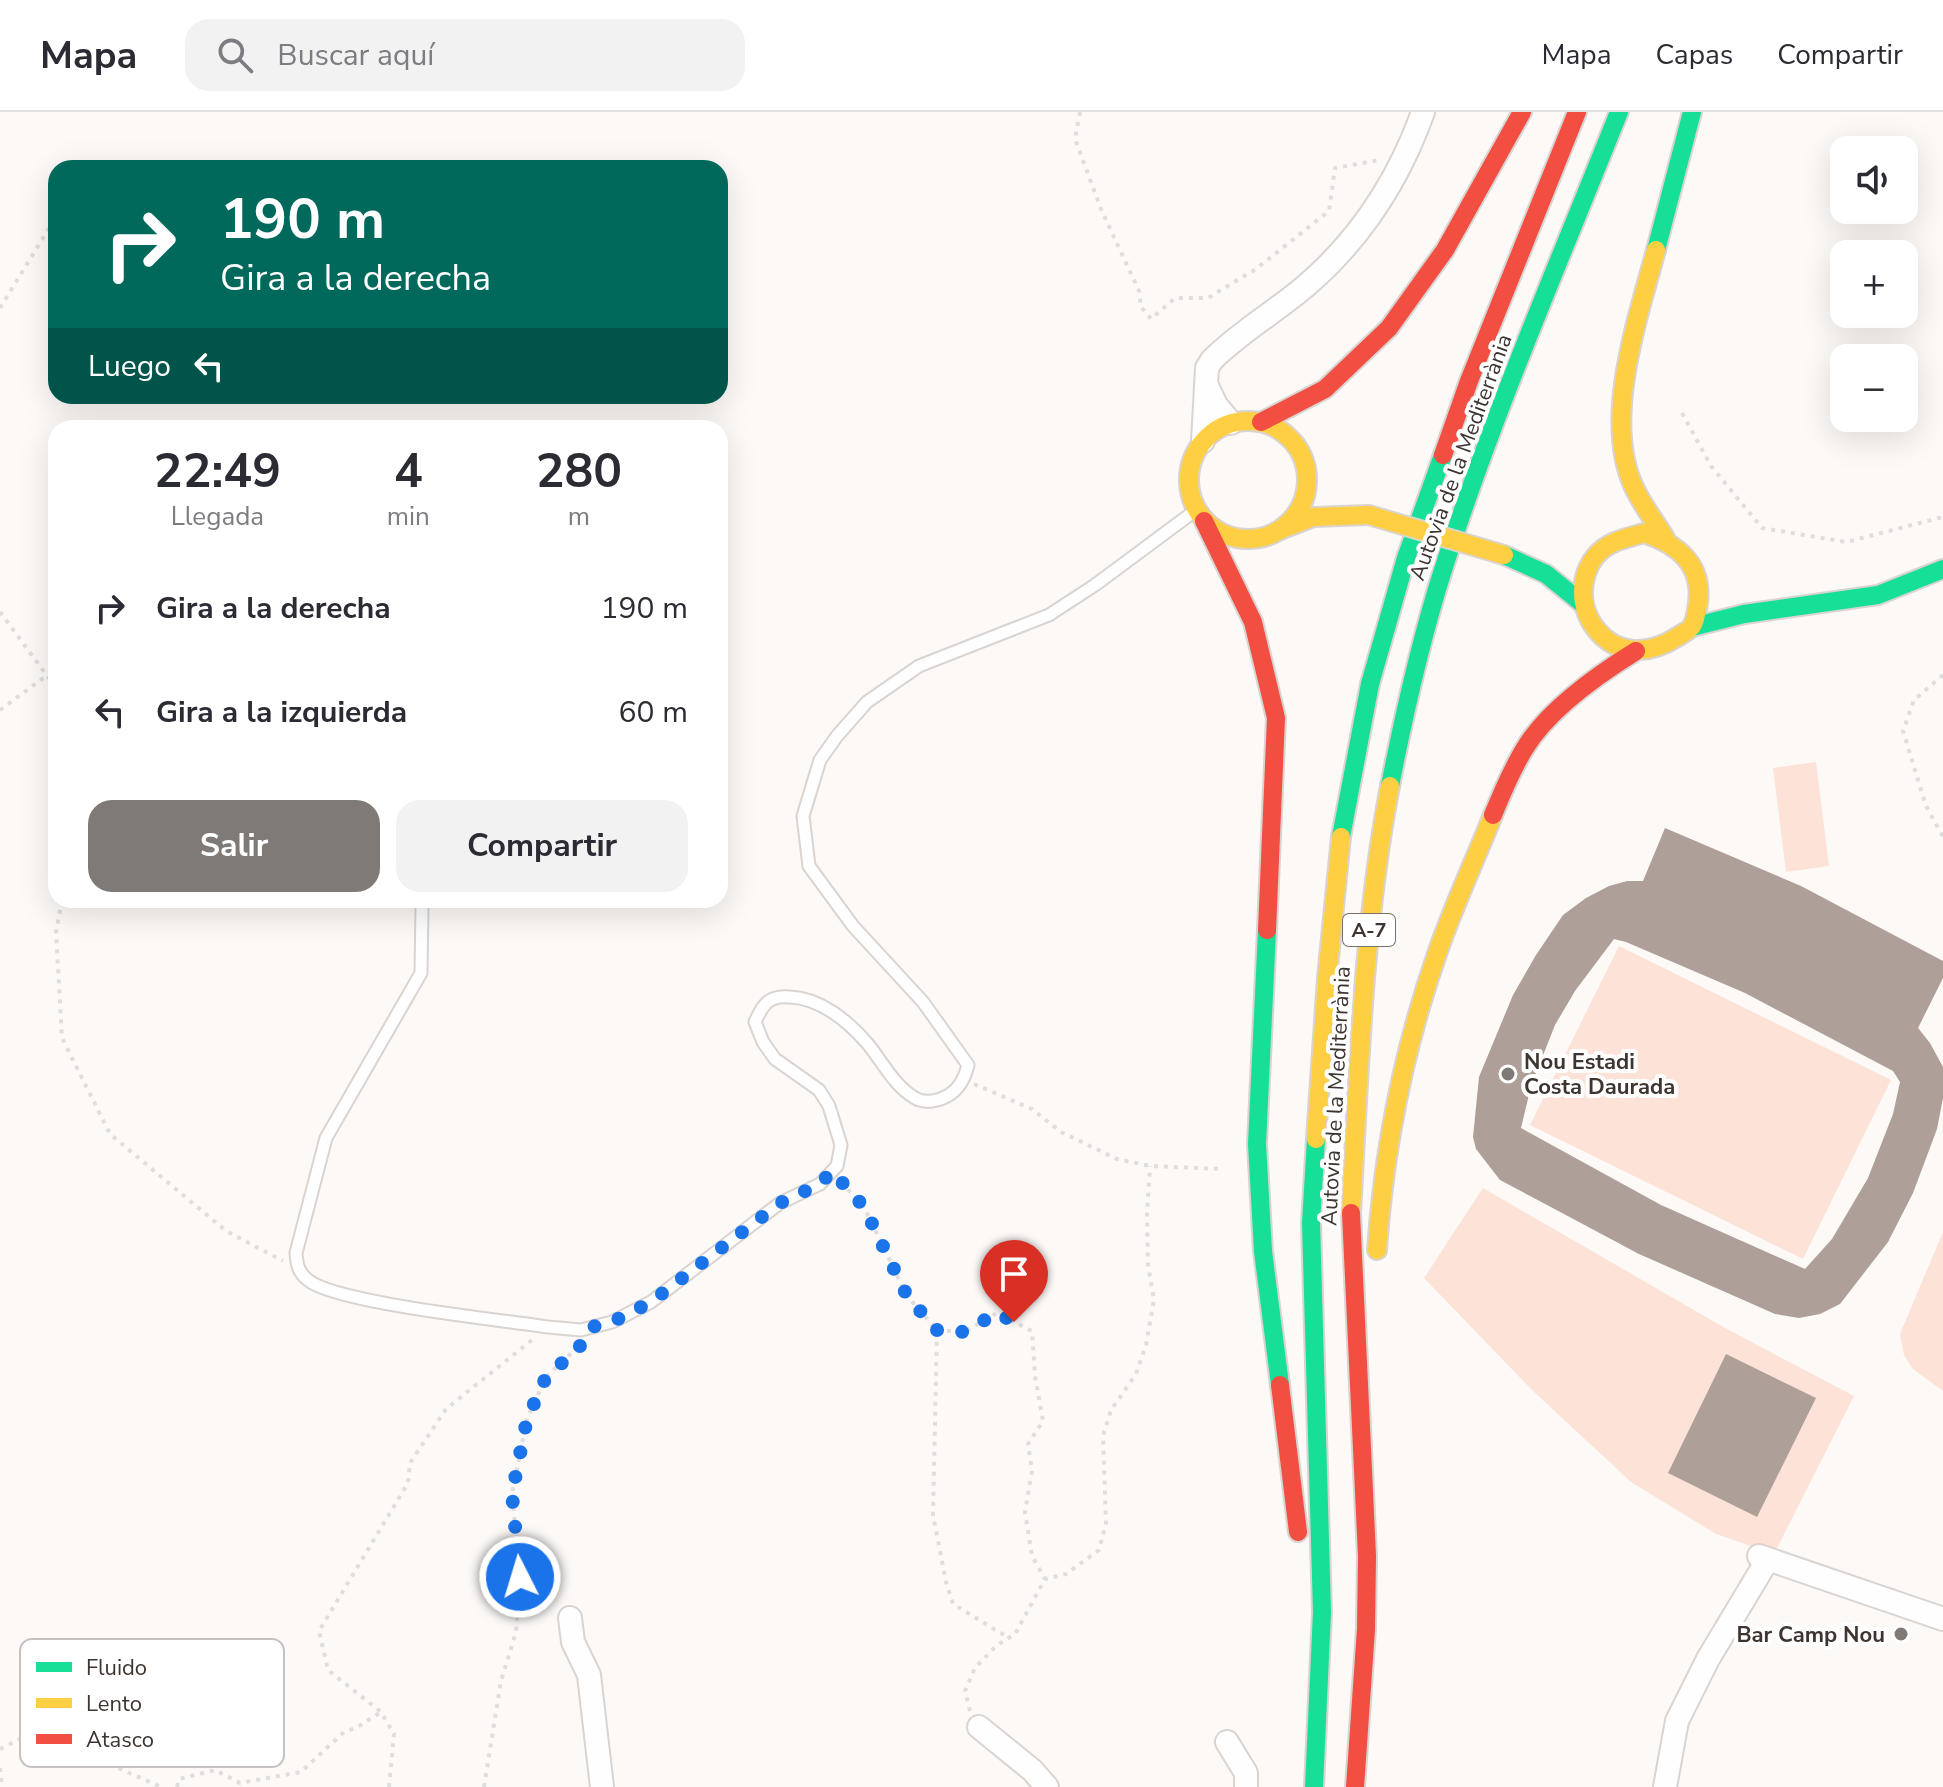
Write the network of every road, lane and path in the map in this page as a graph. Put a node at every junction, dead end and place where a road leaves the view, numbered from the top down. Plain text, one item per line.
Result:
1 (1080, 112) edge
2 (1423, 112) edge
3 (1522, 112) edge
4 (1577, 112) edge
5 (1619, 112) edge
6 (1692, 112) edge
7 (1380, 160) dead end
8 (48, 230) edge
9 (0, 308) edge
10 (1207, 386) junction
11 (1682, 413) dead end
12 (1261, 422) junction
13 (1231, 423) junction
14 (1203, 441) junction
15 (1305, 463) junction
16 (1200, 515) junction
17 (1369, 515) junction
18 (1943, 517) edge
19 (1280, 530) junction
20 (1665, 538) junction
21 (1603, 547) junction
22 (1526, 561) junction
23 (1694, 569) junction
24 (1943, 569) edge
25 (1583, 604) junction
26 (1789, 609) junction
27 (0, 612) edge
28 (1692, 627) junction
29 (1636, 651) junction
30 (1943, 675) edge
31 (46, 676) junction
32 (48, 678) edge
33 (0, 710) edge
34 (1943, 837) edge
35 (60, 908) edge
36 (422, 908) edge
37 (965, 1079) junction
38 (1150, 1166) junction
39 (1221, 1169) dead end
40 (832, 1171) junction
41 (298, 1269) junction
42 (1375, 1273) dead end
43 (1373, 1303) dead end
44 (548, 1327) junction
45 (592, 1327) junction
46 (937, 1330) junction
47 (1362, 1447) junction
48 (1299, 1545) dead end
49 (1303, 1577) dead end
50 (1045, 1579) junction
51 (570, 1618) dead end
52 (1943, 1619) edge
53 (1009, 1638) junction
54 (381, 1712) junction
55 (979, 1727) joint
56 (20, 1739) edge
57 (1227, 1742) dead end
58 (0, 1749) edge
59 (116, 1767) edge
60 (0, 1768) edge
61 (2, 1787) edge
62 (161, 1787) edge
63 (177, 1787) edge
64 (389, 1787) edge
65 (484, 1787) edge
66 (602, 1787) edge
67 (1047, 1787) edge
68 (1246, 1787) edge
69 (1297, 1787) edge
70 (1314, 1787) edge
71 (1355, 1787) edge
72 (1665, 1787) edge

1 - 7 path
2 - 10 street
3 - 12 main road
4 - 70 main road, Autovia de la Mediterrània / A-7
5 - 47 main road, Autovia de la Mediterrània / A-7
6 - 20 main road
8 - 9 path
10 - 13 street
10 - 14 street
11 - 18 path
12 - 13 main road
12 - 15 main road
13 - 14 main road
14 - 16 main road
15 - 17 main road
15 - 19 main road
16 - 19 main road
16 - 37 lane
16 - 48 main road
17 - 19 main road
17 - 22 main road, bridge
20 - 21 main road
20 - 23 main road
21 - 22 main road
21 - 25 main road
22 - 25 main road
23 - 26 main road
23 - 28 main road
24 - 26 main road
25 - 29 main road
26 - 28 main road
27 - 31 path
28 - 29 main road
29 - 42 main road
30 - 34 path
31 - 32 path
31 - 33 path
35 - 41 path
36 - 41 lane
37 - 38 path
37 - 40 lane
38 - 39 path
38 - 50 path
40 - 45 lane
40 - 46 path
41 - 44 lane
43 - 47 main road
44 - 45 lane
44 - 54 path
45 - 65 path
46 - 50 path
46 - 53 path
47 - 71 main road, Autovia de la Mediterrània / A-7
49 - 69 main road
50 - 53 path
51 - 66 street
52 - 72 street
53 - 55 path
54 - 63 path
54 - 64 path
55 - 67 street
56 - 58 path
57 - 68 street
59 - 62 path
60 - 61 path

